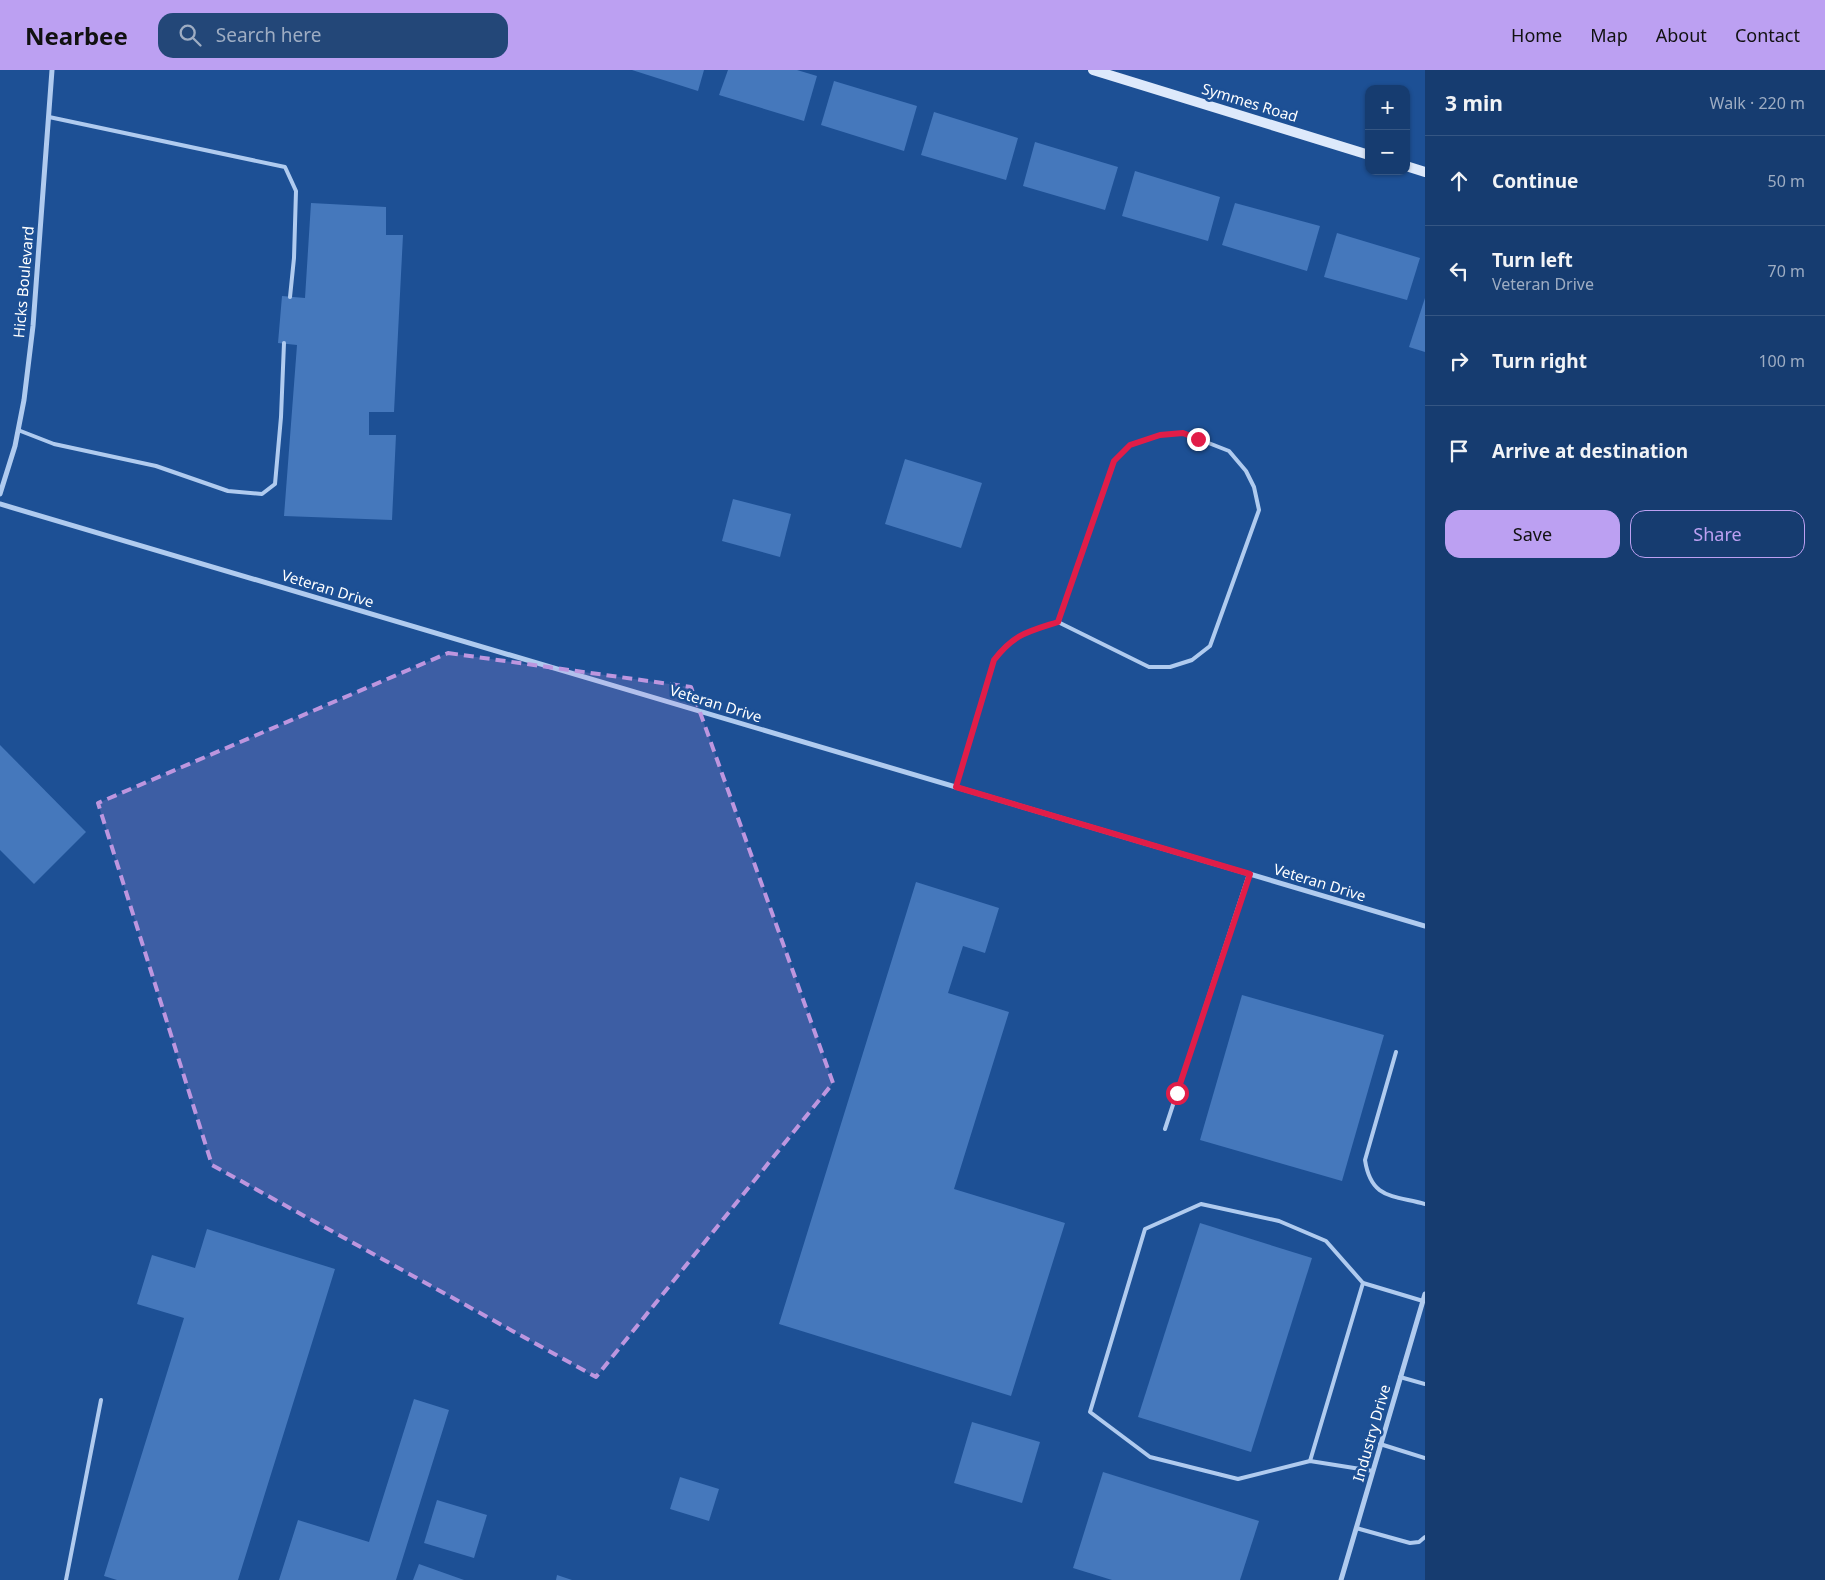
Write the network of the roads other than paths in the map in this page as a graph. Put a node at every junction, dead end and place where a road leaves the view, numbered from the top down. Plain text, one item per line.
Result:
1 (52, 70) edge
2 (1093, 70) edge
3 (49, 117) junction
4 (1365, 154) edge
5 (1410, 167) edge
6 (1425, 172) edge
7 (290, 297) dead end
8 (284, 343) dead end
9 (18, 430) junction
10 (0, 494) edge
11 (0, 504) edge
12 (1058, 622) junction
13 (956, 787) junction
14 (1250, 874) junction
15 (1425, 926) edge
16 (1396, 1052) dead end
17 (1165, 1129) dead end
18 (1425, 1204) edge
19 (1363, 1283) junction
20 (1425, 1294) edge
21 (1423, 1301) junction
22 (1400, 1377) junction
23 (1425, 1384) edge
24 (101, 1400) dead end
25 (1380, 1444) junction
26 (1425, 1458) edge
27 (1310, 1461) junction
28 (1372, 1471) junction
29 (1356, 1528) junction
30 (1425, 1537) edge
31 (66, 1580) edge
32 (1341, 1580) edge

1 - 3 street, Hicks Boulevard
2 - 4 main road, Symmes Road
3 - 7 lane
3 - 9 street, Hicks Boulevard
5 - 6 main road
8 - 9 lane
9 - 10 street, Hicks Boulevard
11 - 13 street, Veteran Drive
12 - 12 lane
12 - 13 lane
13 - 14 street, Veteran Drive
14 - 15 street, Veteran Drive
14 - 17 lane
16 - 18 lane
19 - 21 lane
19 - 27 lane
19 - 27 lane
20 - 21 street, Industry Drive
21 - 22 street, Industry Drive
22 - 23 lane
22 - 25 street, Industry Drive
24 - 31 lane
25 - 26 lane
25 - 28 street, Industry Drive
27 - 28 lane
28 - 29 street, Industry Drive
29 - 30 lane
29 - 32 street, Industry Drive

